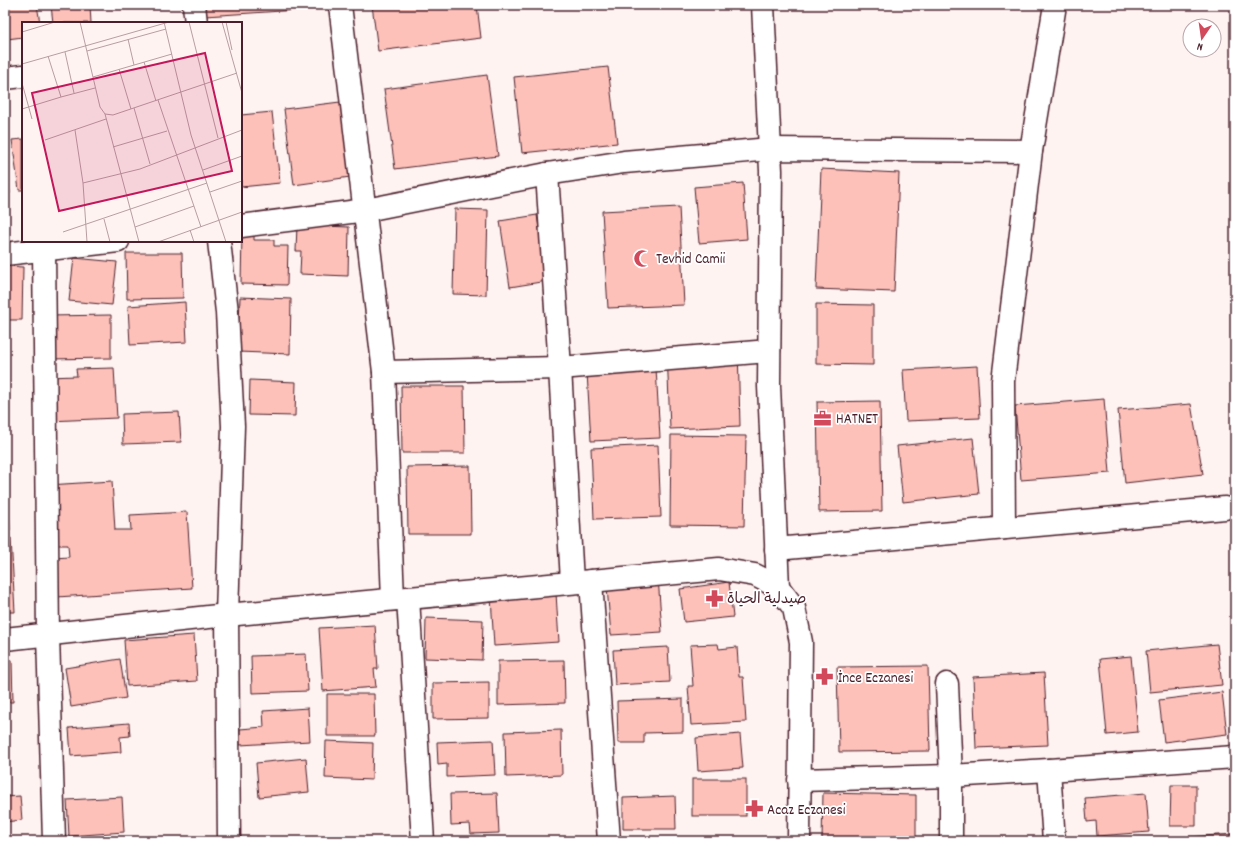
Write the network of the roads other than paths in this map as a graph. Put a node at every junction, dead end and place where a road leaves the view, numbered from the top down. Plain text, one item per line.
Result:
1 (194, 5) edge
2 (340, 5) edge
3 (763, 5) edge
4 (1054, 5) edge
5 (196, 22) edge
6 (22, 76) edge
7 (5, 78) edge
8 (770, 149) junction
9 (1031, 151) junction
10 (547, 174) junction
11 (366, 210) junction
12 (242, 226) edge
13 (110, 242) edge
14 (219, 242) edge
15 (44, 250) junction
16 (5, 254) edge
17 (769, 351) junction
18 (560, 368) junction
19 (384, 372) junction
20 (1226, 508) dead end
21 (1004, 528) junction
22 (776, 549) junction
23 (582, 582) junction
24 (778, 587) junction
25 (400, 599) junction
26 (227, 615) junction
27 (48, 634) junction
28 (5, 639) edge
29 (947, 684) dead end
30 (1235, 757) edge
31 (1049, 770) junction
32 (951, 776) junction
33 (799, 780) junction
34 (54, 841) edge
35 (229, 841) edge
36 (423, 841) edge
37 (609, 841) edge
38 (799, 841) edge
39 (951, 841) edge
40 (1054, 841) edge

1 - 5 street
2 - 11 street
3 - 8 street
4 - 9 street
6 - 7 street
8 - 9 street
8 - 10 street
8 - 17 street
9 - 21 street
10 - 11 street
10 - 18 street
11 - 12 street
11 - 19 street
13 - 15 street
14 - 26 street
15 - 16 street
15 - 27 street
17 - 18 street
17 - 22 street
18 - 19 street
18 - 23 street
19 - 25 street
20 - 21 street
21 - 22 street
22 - 24 street
23 - 24 street
23 - 25 street
23 - 37 street
24 - 33 street
25 - 26 street
25 - 36 street
26 - 27 street
26 - 35 street
27 - 28 street
27 - 34 street
29 - 32 street
30 - 31 street
31 - 32 street
31 - 40 street
32 - 33 street
32 - 39 street
33 - 38 street

